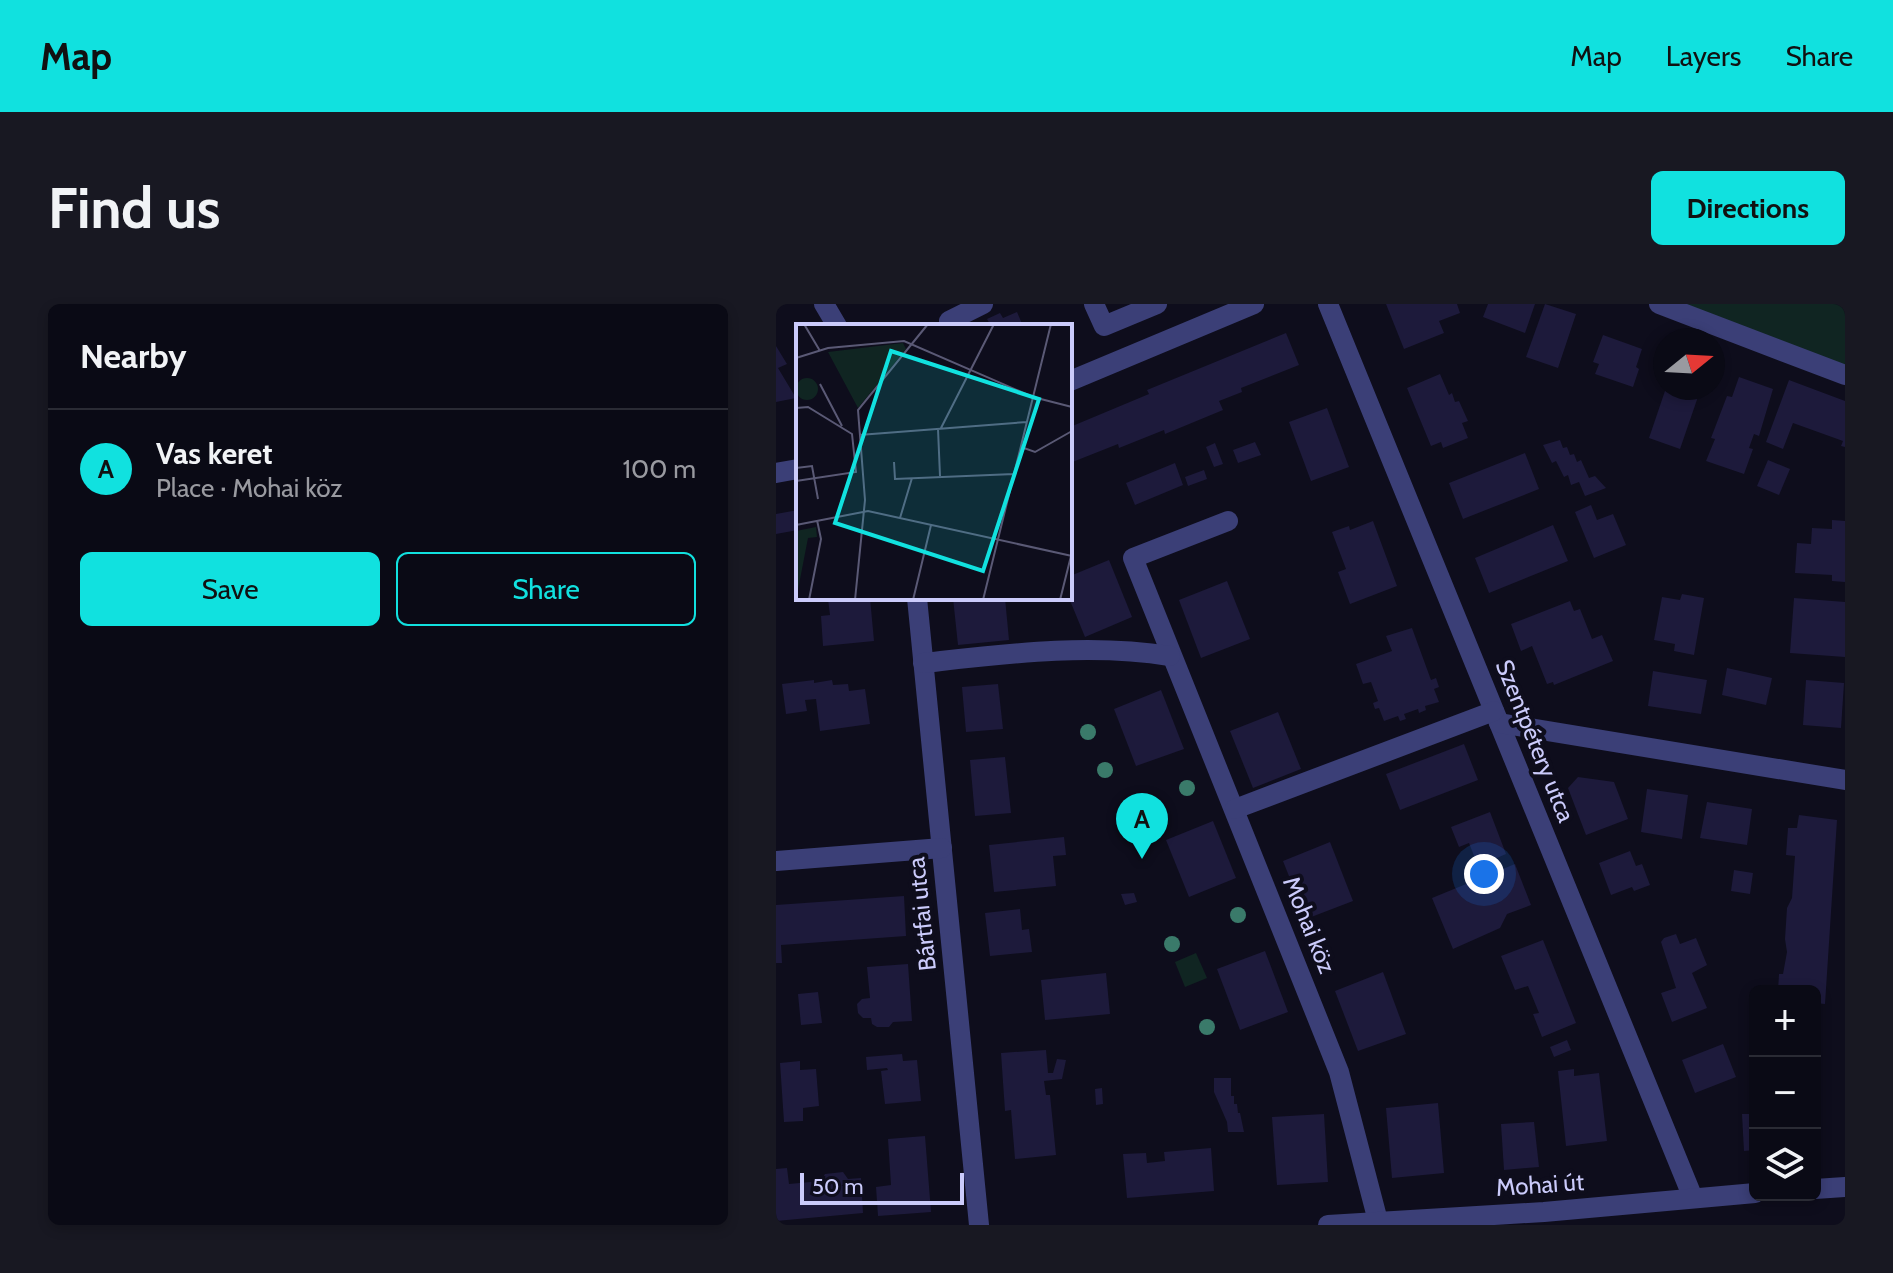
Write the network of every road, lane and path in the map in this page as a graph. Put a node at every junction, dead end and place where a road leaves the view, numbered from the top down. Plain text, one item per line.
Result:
1 (824, 304) edge
2 (983, 304) edge
3 (1094, 304) edge
4 (1157, 304) edge
5 (1254, 304) edge
6 (1328, 304) edge
7 (1659, 304) edge
8 (1134, 308) edge
9 (949, 321) dead end
10 (836, 324) edge
11 (1845, 375) edge
12 (1072, 380) edge
13 (796, 469) edge
14 (776, 473) edge
15 (1228, 521) dead end
16 (917, 600) edge
17 (1170, 656) junction
18 (923, 663) junction
19 (1497, 717) junction
20 (1845, 780) edge
21 (1235, 809) junction
22 (942, 848) junction
23 (776, 861) edge
24 (1845, 1187) edge
25 (1821, 1189) edge
26 (1749, 1193) edge
27 (1693, 1198) junction
28 (1544, 1218) edge
29 (1378, 1221) junction
30 (979, 1225) edge
31 (1328, 1225) edge

1 - 10 street
2 - 9 street
3 - 8 street
4 - 8 street
5 - 12 street
6 - 19 street, Szentpétery utca
7 - 11 street
13 - 14 street
15 - 17 street, Mohai köz
16 - 18 street, Bártfai utca
17 - 18 street
17 - 21 street, Mohai köz
18 - 22 street, Bártfai utca
19 - 20 street
19 - 21 street
19 - 27 street, Szentpétery utca
21 - 29 street, Mohai köz
22 - 23 street
22 - 30 street, Bártfai utca
24 - 25 street
26 - 27 street, Mohai út
27 - 28 street, Mohai út
28 - 29 street, Mohai út
29 - 31 street, Mohai út

